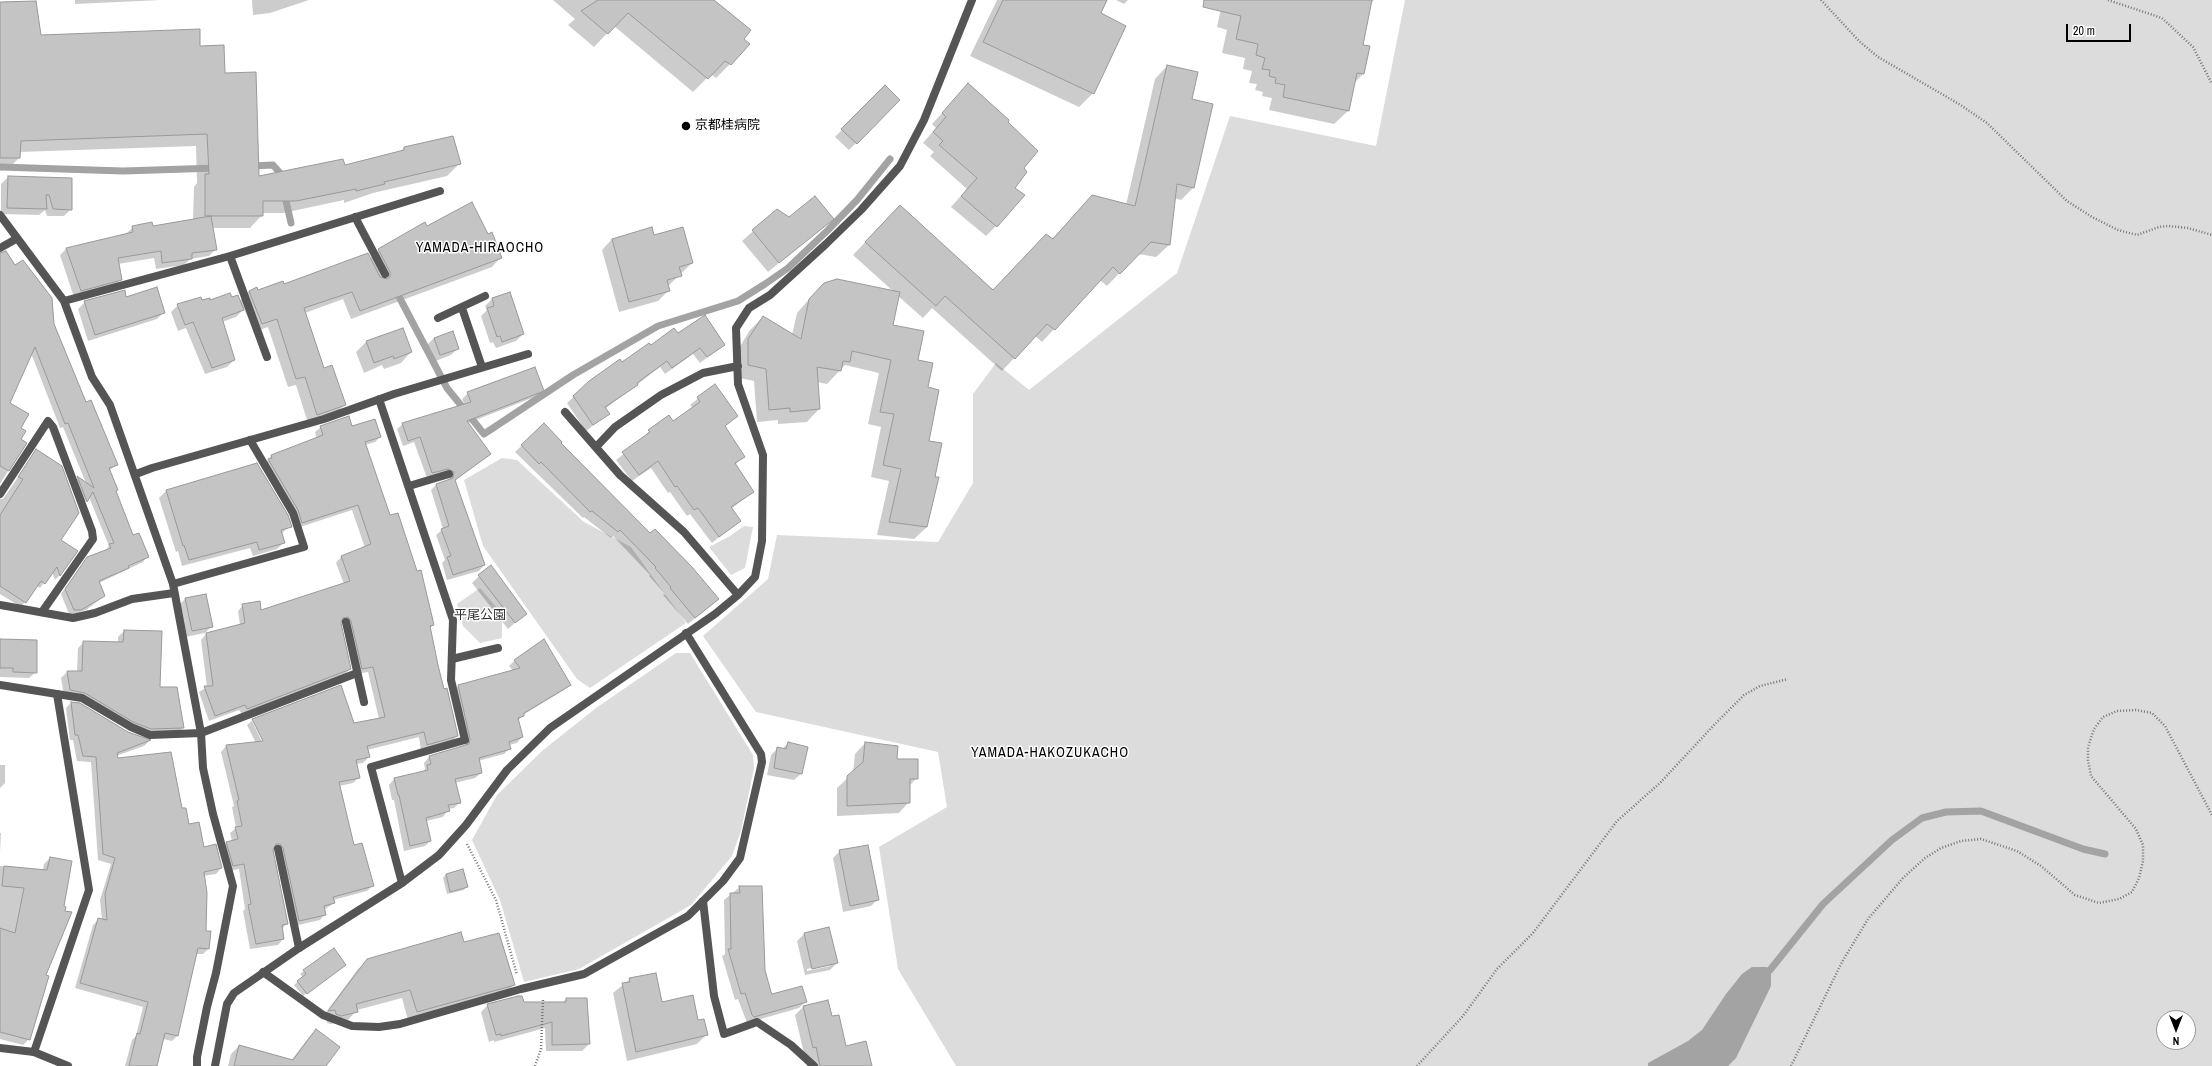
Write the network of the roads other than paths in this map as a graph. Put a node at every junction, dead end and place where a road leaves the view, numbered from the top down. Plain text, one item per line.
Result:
1 (972, 0) edge
2 (440, 190) dead end
3 (0, 215) edge
4 (355, 217) junction
5 (16, 239) junction
6 (0, 248) edge
7 (230, 256) junction
8 (385, 274) dead end
9 (485, 296) dead end
10 (64, 301) junction
11 (462, 308) junction
12 (438, 318) dead end
13 (528, 354) dead end
14 (266, 357) dead end
15 (738, 366) junction
16 (482, 368) junction
17 (380, 399) junction
18 (565, 412) dead end
19 (250, 440) junction
20 (596, 447) junction
21 (136, 474) junction
22 (449, 474) dead end
23 (409, 486) junction
24 (0, 494) edge
25 (173, 584) junction
26 (174, 593) junction
27 (738, 595) junction
28 (0, 605) edge
29 (42, 612) junction
30 (346, 622) dead end
31 (686, 633) junction
32 (498, 648) dead end
33 (452, 658) junction
34 (357, 673) junction
35 (0, 686) edge
36 (57, 694) junction
37 (364, 702) dead end
38 (201, 732) junction
39 (278, 849) dead end
40 (402, 883) junction
41 (703, 901) junction
42 (299, 948) junction
43 (263, 972) junction
44 (0, 1048) edge
45 (34, 1052) junction
46 (68, 1066) edge
47 (198, 1066) edge
48 (215, 1066) edge
49 (814, 1066) edge

1 - 15 street
2 - 4 street
3 - 5 street
4 - 7 street
4 - 8 street
5 - 6 street
5 - 10 street
7 - 10 street
7 - 14 street
9 - 11 street
10 - 21 street
11 - 12 street
11 - 16 street
13 - 16 street
15 - 20 street
15 - 27 street
16 - 17 street
17 - 19 street
17 - 23 street
18 - 20 street
19 - 21 street
19 - 25 street
20 - 27 street
21 - 25 street
22 - 23 street
23 - 33 street
24 - 29 street
25 - 26 street
26 - 29 street
26 - 38 street
27 - 31 street
28 - 29 street
30 - 34 street
31 - 40 street
31 - 41 street
32 - 33 street
33 - 40 street
34 - 37 street
34 - 38 street
35 - 36 street
36 - 38 street
36 - 45 street
38 - 47 street
39 - 42 street
40 - 42 street
41 - 43 street
41 - 49 street
42 - 43 street
43 - 48 street
44 - 45 street
45 - 46 street

